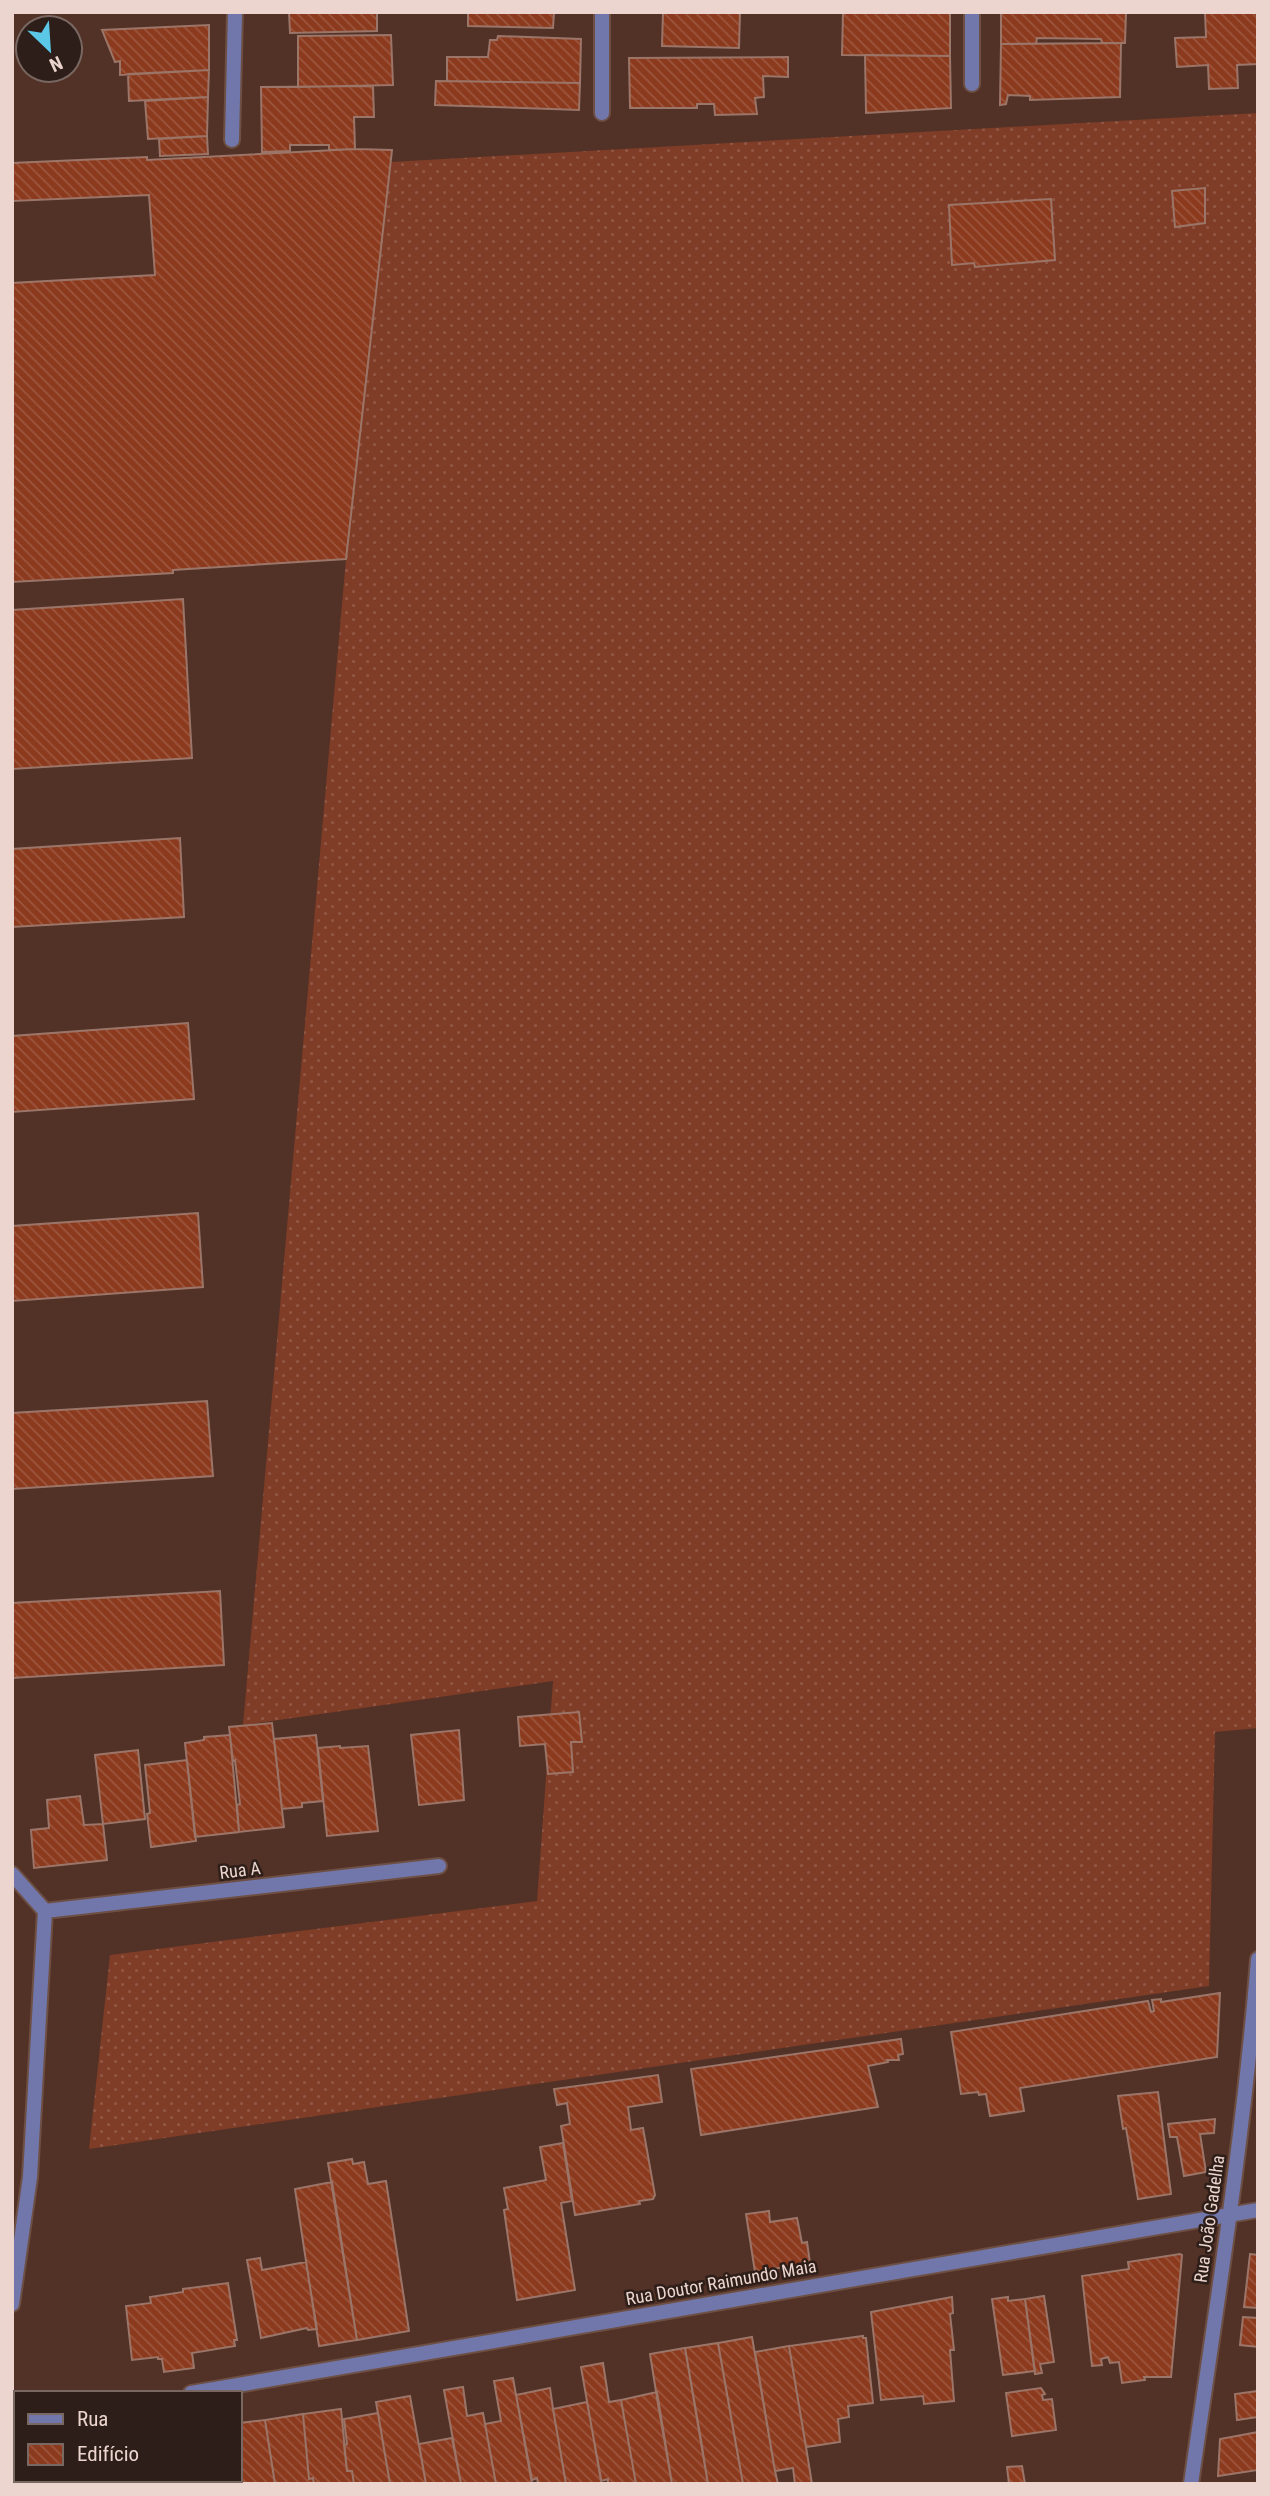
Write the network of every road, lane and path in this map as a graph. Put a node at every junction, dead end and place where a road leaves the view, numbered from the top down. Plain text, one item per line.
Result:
1 (235, 12) edge
2 (602, 12) edge
3 (972, 12) edge
4 (972, 84) dead end
5 (602, 114) dead end
6 (232, 140) dead end
7 (439, 1866) dead end
8 (12, 1874) edge
9 (46, 1911) junction
10 (1258, 1959) edge
11 (1258, 2210) edge
12 (1229, 2214) junction
13 (12, 2304) edge
14 (203, 2391) edge
15 (1191, 2484) edge

1 - 6 street
2 - 5 street
3 - 4 street
7 - 9 street, Rua A
8 - 9 street
9 - 13 street
10 - 12 street, Rua João Gadelha
11 - 12 street, Rua Doutor Raimundo Maia
12 - 14 street, Rua Doutor Raimundo Maia
12 - 15 street, Rua João Gadelha

